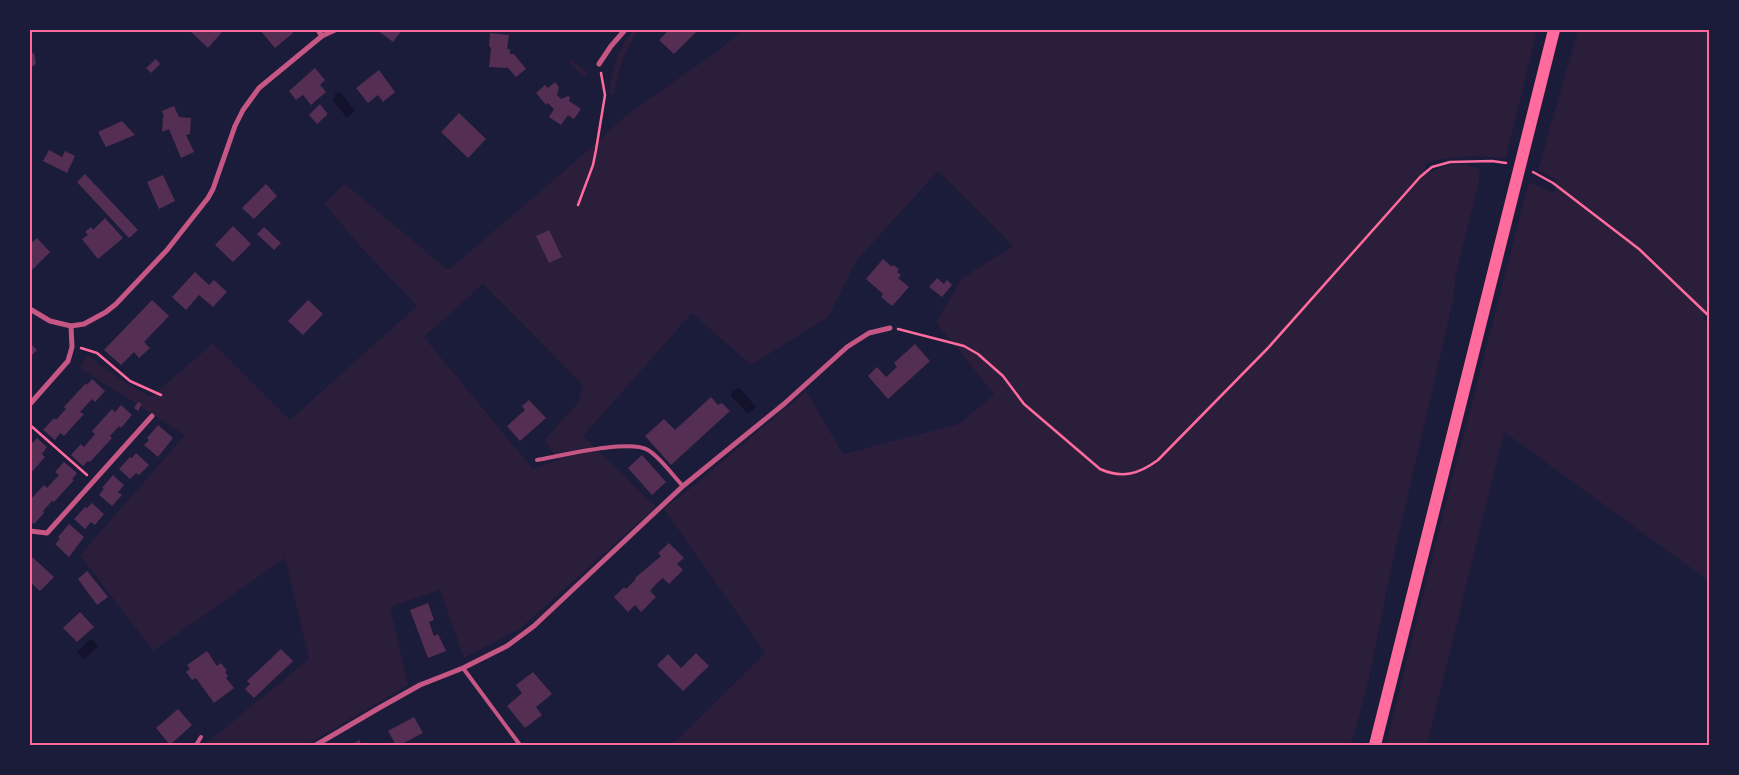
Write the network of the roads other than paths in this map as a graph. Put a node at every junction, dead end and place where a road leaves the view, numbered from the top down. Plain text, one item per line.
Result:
1 (318, 30) edge
2 (335, 30) edge
3 (625, 30) edge
4 (1554, 30) edge
5 (322, 36) junction
6 (599, 64) road end
7 (30, 309) edge
8 (71, 326) junction
9 (890, 328) road end
10 (30, 404) edge
11 (152, 416) dead end
12 (537, 460) dead end
13 (683, 486) junction
14 (30, 531) edge
15 (462, 668) junction
16 (201, 737) dead end
17 (196, 745) edge
18 (316, 745) edge
19 (520, 745) edge
20 (1375, 745) edge

1 - 5 street
2 - 5 street
3 - 6 street
4 - 20 main road
5 - 8 street
7 - 8 street
8 - 10 street
9 - 13 street
11 - 14 street
12 - 13 lane
13 - 15 street
15 - 18 street
15 - 19 lane
16 - 17 lane

